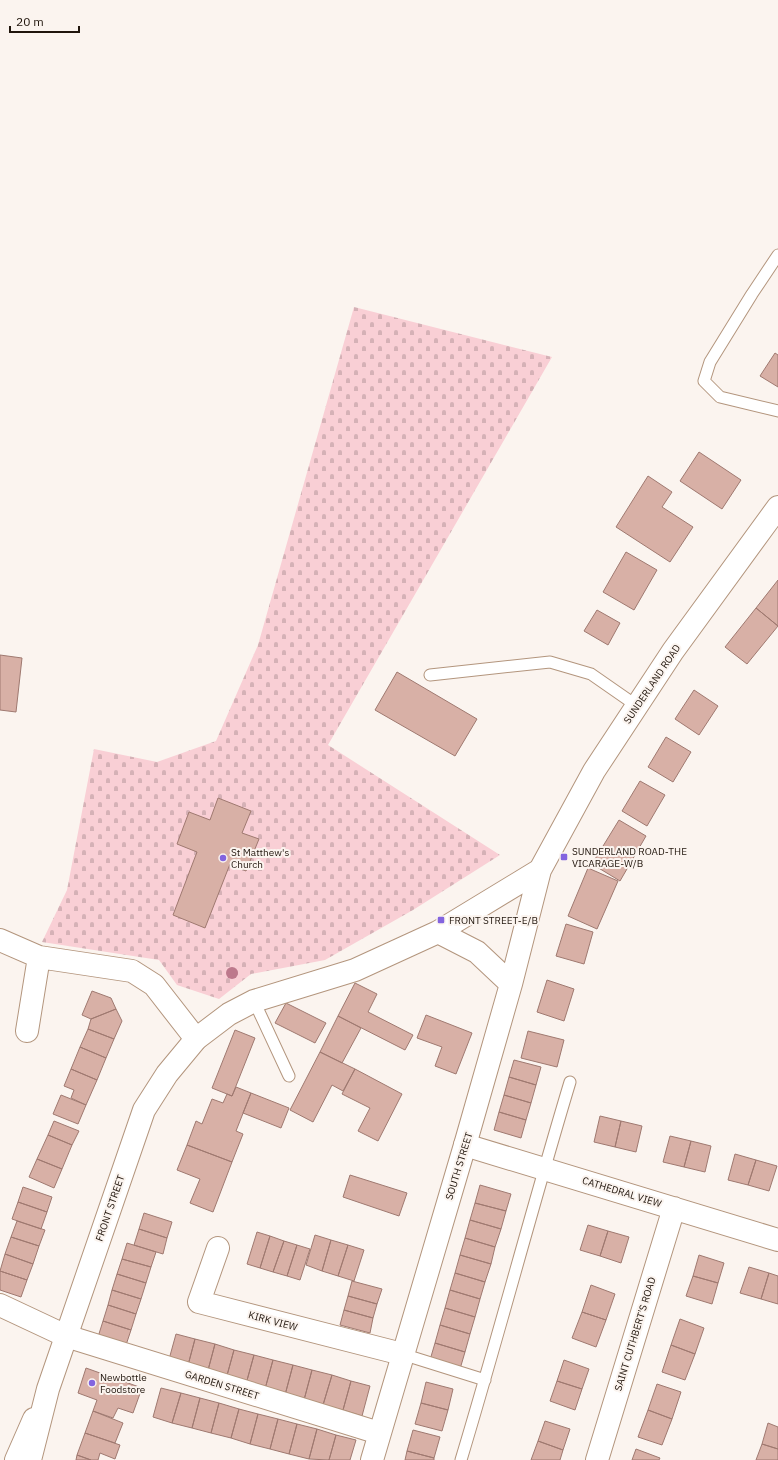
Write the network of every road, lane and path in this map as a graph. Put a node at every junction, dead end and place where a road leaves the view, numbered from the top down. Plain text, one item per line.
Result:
1 (778, 255) edge
2 (778, 411) edge
3 (778, 506) edge
4 (430, 675) dead end
5 (637, 706) junction
6 (540, 870) junction
7 (438, 932) junction
8 (0, 940) edge
9 (39, 956) junction
10 (511, 984) junction
11 (254, 1001) junction
12 (27, 1031) dead end
13 (196, 1039) junction
14 (289, 1076) dead end
15 (570, 1082) dead end
16 (465, 1144) junction
17 (544, 1168) junction
18 (674, 1208) junction
19 (778, 1240) edge
20 (218, 1248) dead end
21 (0, 1305) edge
22 (66, 1336) junction
23 (402, 1354) junction
24 (485, 1380) junction
25 (48, 1389) junction
26 (379, 1434) junction
27 (16, 1460) edge
28 (30, 1460) edge
29 (372, 1460) edge
30 (461, 1460) edge
31 (597, 1460) edge

1 - 2 lane
3 - 5 street, SUNDERLAND ROAD
4 - 5 lane
5 - 6 street, SUNDERLAND ROAD
6 - 7 street, FRONT STREET
6 - 10 street, SOUTH STREET
7 - 10 street
7 - 11 street, FRONT STREET
8 - 9 street
9 - 12 street
9 - 13 street
10 - 16 street, SOUTH STREET
11 - 13 street, FRONT STREET
11 - 14 lane
13 - 22 street, FRONT STREET
15 - 17 lane
16 - 17 street, CATHEDRAL VIEW
16 - 23 street, SOUTH STREET
17 - 18 street, CATHEDRAL VIEW
17 - 24 lane
18 - 19 street, CATHEDRAL VIEW
18 - 31 street, SAINT CUTHBERT'S ROAD
20 - 23 street, KIRK VIEW
21 - 22 street, GARDEN STREET
22 - 25 street, FRONT STREET
22 - 26 street, GARDEN STREET
23 - 24 lane
23 - 26 street, SOUTH STREET
24 - 30 lane
25 - 27 street, FRONT STREET
25 - 28 street, FRONT STREET
26 - 29 street, SOUTH STREET

